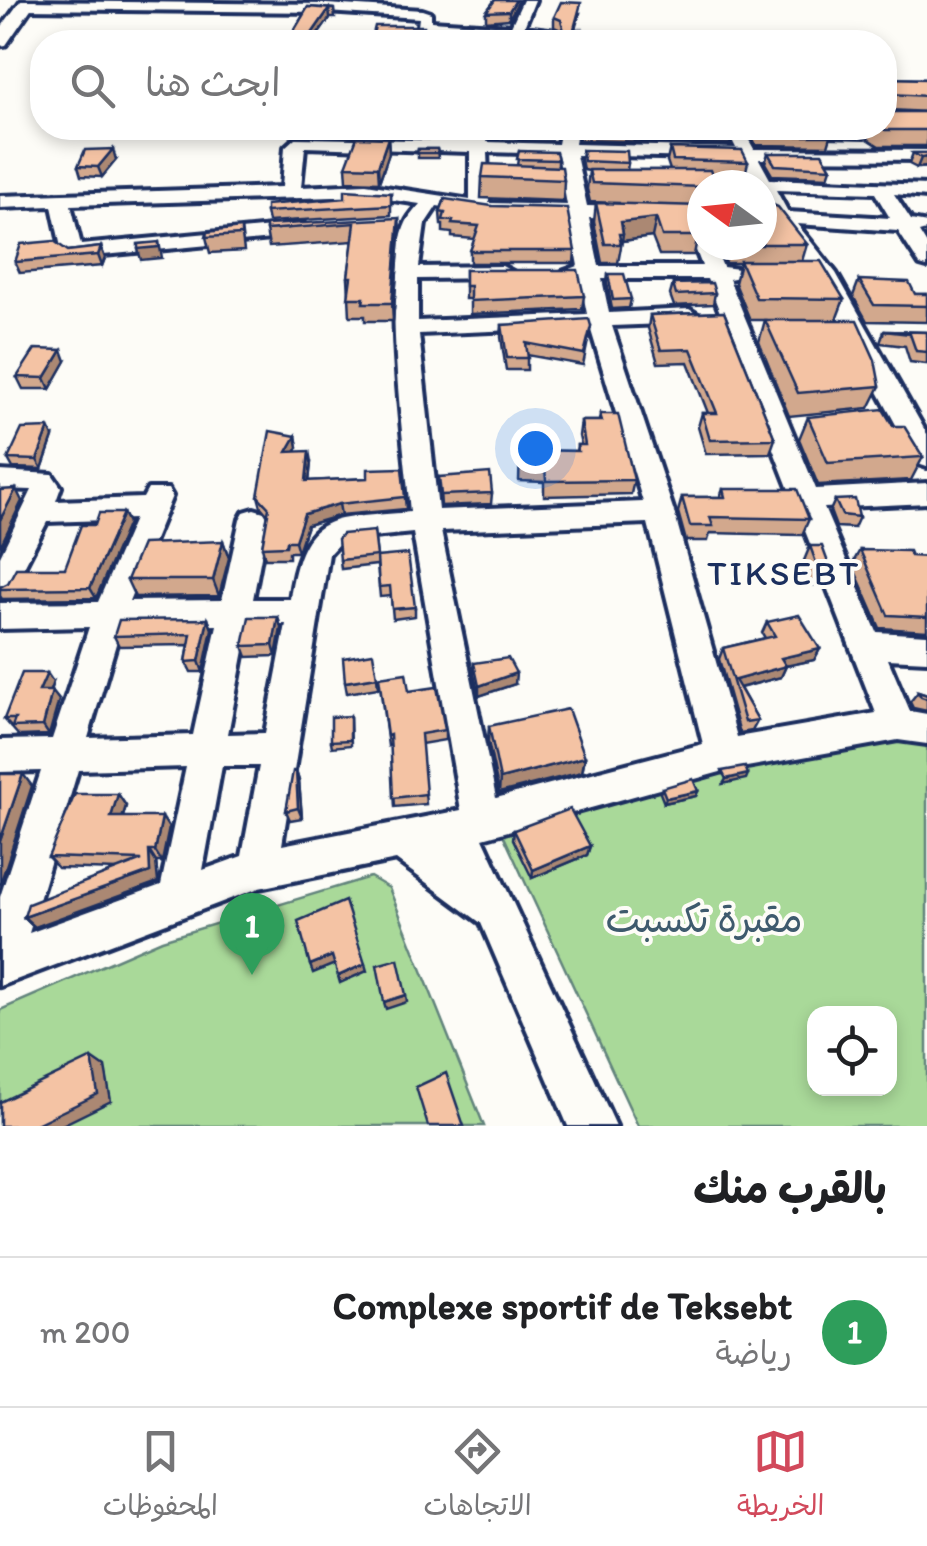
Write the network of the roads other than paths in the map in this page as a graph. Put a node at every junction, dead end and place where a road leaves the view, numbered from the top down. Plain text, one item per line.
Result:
1 (529, 0) edge
2 (21, 2) edge
3 (344, 5) edge
4 (0, 23) edge
5 (452, 30) edge
6 (516, 30) edge
7 (0, 41) edge
8 (323, 140) edge
9 (347, 140) edge
10 (466, 140) edge
11 (478, 140) edge
12 (568, 140) edge
13 (582, 140) edge
14 (662, 140) edge
15 (741, 140) edge
16 (873, 140) edge
17 (668, 152) junction
18 (750, 154) junction
19 (927, 155) edge
20 (890, 156) junction
21 (363, 167) junction
22 (759, 170) edge
23 (927, 176) edge
24 (670, 182) junction
25 (687, 182) edge
26 (777, 184) edge
27 (881, 188) junction
28 (291, 191) junction
29 (927, 191) edge
30 (60, 199) junction
31 (431, 201) junction
32 (0, 202) edge
33 (687, 203) edge
34 (480, 208) junction
35 (580, 212) junction
36 (687, 214) edge
37 (777, 217) edge
38 (777, 222) edge
39 (904, 225) junction
40 (927, 226) edge
41 (324, 229) edge
42 (710, 260) edge
43 (927, 261) edge
44 (518, 272) edge
45 (555, 272) edge
46 (592, 272) junction
47 (825, 272) junction
48 (407, 273) junction
49 (715, 273) junction
50 (752, 273) edge
51 (788, 273) edge
52 (599, 320) junction
53 (744, 326) junction
54 (407, 328) junction
55 (846, 331) junction
56 (892, 332) edge
57 (903, 418) junction
58 (868, 421) edge
59 (927, 458) edge
60 (0, 480) edge
61 (927, 493) edge
62 (806, 499) junction
63 (38, 512) junction
64 (660, 512) junction
65 (254, 519) dead end
66 (425, 521) junction
67 (0, 584) edge
68 (237, 611) junction
69 (304, 611) junction
70 (109, 613) junction
71 (0, 616) edge
72 (866, 645) junction
73 (927, 648) edge
74 (912, 727) edge
75 (280, 749) junction
76 (208, 750) junction
77 (66, 755) junction
78 (724, 755) junction
79 (0, 756) edge
80 (471, 824) junction
81 (401, 841) junction
82 (259, 868) junction
83 (178, 898) junction
84 (496, 910) junction
85 (0, 963) edge
86 (592, 1126) edge

1 - 6 street
2 - 3 street
2 - 4 main road
2 - 7 main road
3 - 5 street
8 - 28 street
9 - 21 street
10 - 21 street
11 - 34 street
12 - 35 street
13 - 17 street
14 - 17 street
15 - 18 street
16 - 20 street
17 - 18 street
17 - 24 street
18 - 20 street
18 - 22 street
19 - 20 street
20 - 23 street
21 - 28 street
21 - 31 street
24 - 25 street
24 - 33 street
26 - 27 street
27 - 29 street
27 - 39 street
28 - 30 street
30 - 32 street
30 - 41 street
31 - 34 street
31 - 48 street
34 - 35 street
35 - 36 street
35 - 46 street
37 - 39 street
38 - 47 street
39 - 40 street
39 - 43 street
42 - 49 street
44 - 48 street
45 - 46 street
46 - 49 street
46 - 52 street
47 - 51 street
47 - 55 street
48 - 54 street
49 - 50 street
49 - 53 street
52 - 53 street
52 - 54 street
52 - 64 street
53 - 62 street
54 - 66 street
55 - 56 street
55 - 57 street
57 - 58 street
57 - 59 street
60 - 63 street
61 - 62 street
62 - 72 street
63 - 67 street
63 - 70 street
64 - 66 street
64 - 78 street
65 - 68 street
66 - 69 street
66 - 80 street
68 - 69 street
68 - 70 street
68 - 76 street
69 - 75 street
70 - 71 street
70 - 77 street
72 - 73 street
72 - 74 street
74 - 78 street
75 - 76 street
75 - 82 street
76 - 77 street
76 - 83 street
77 - 79 street
77 - 85 street
78 - 80 street
80 - 81 street
80 - 84 street
81 - 82 street
81 - 84 street
82 - 83 street
83 - 85 street
84 - 86 street

